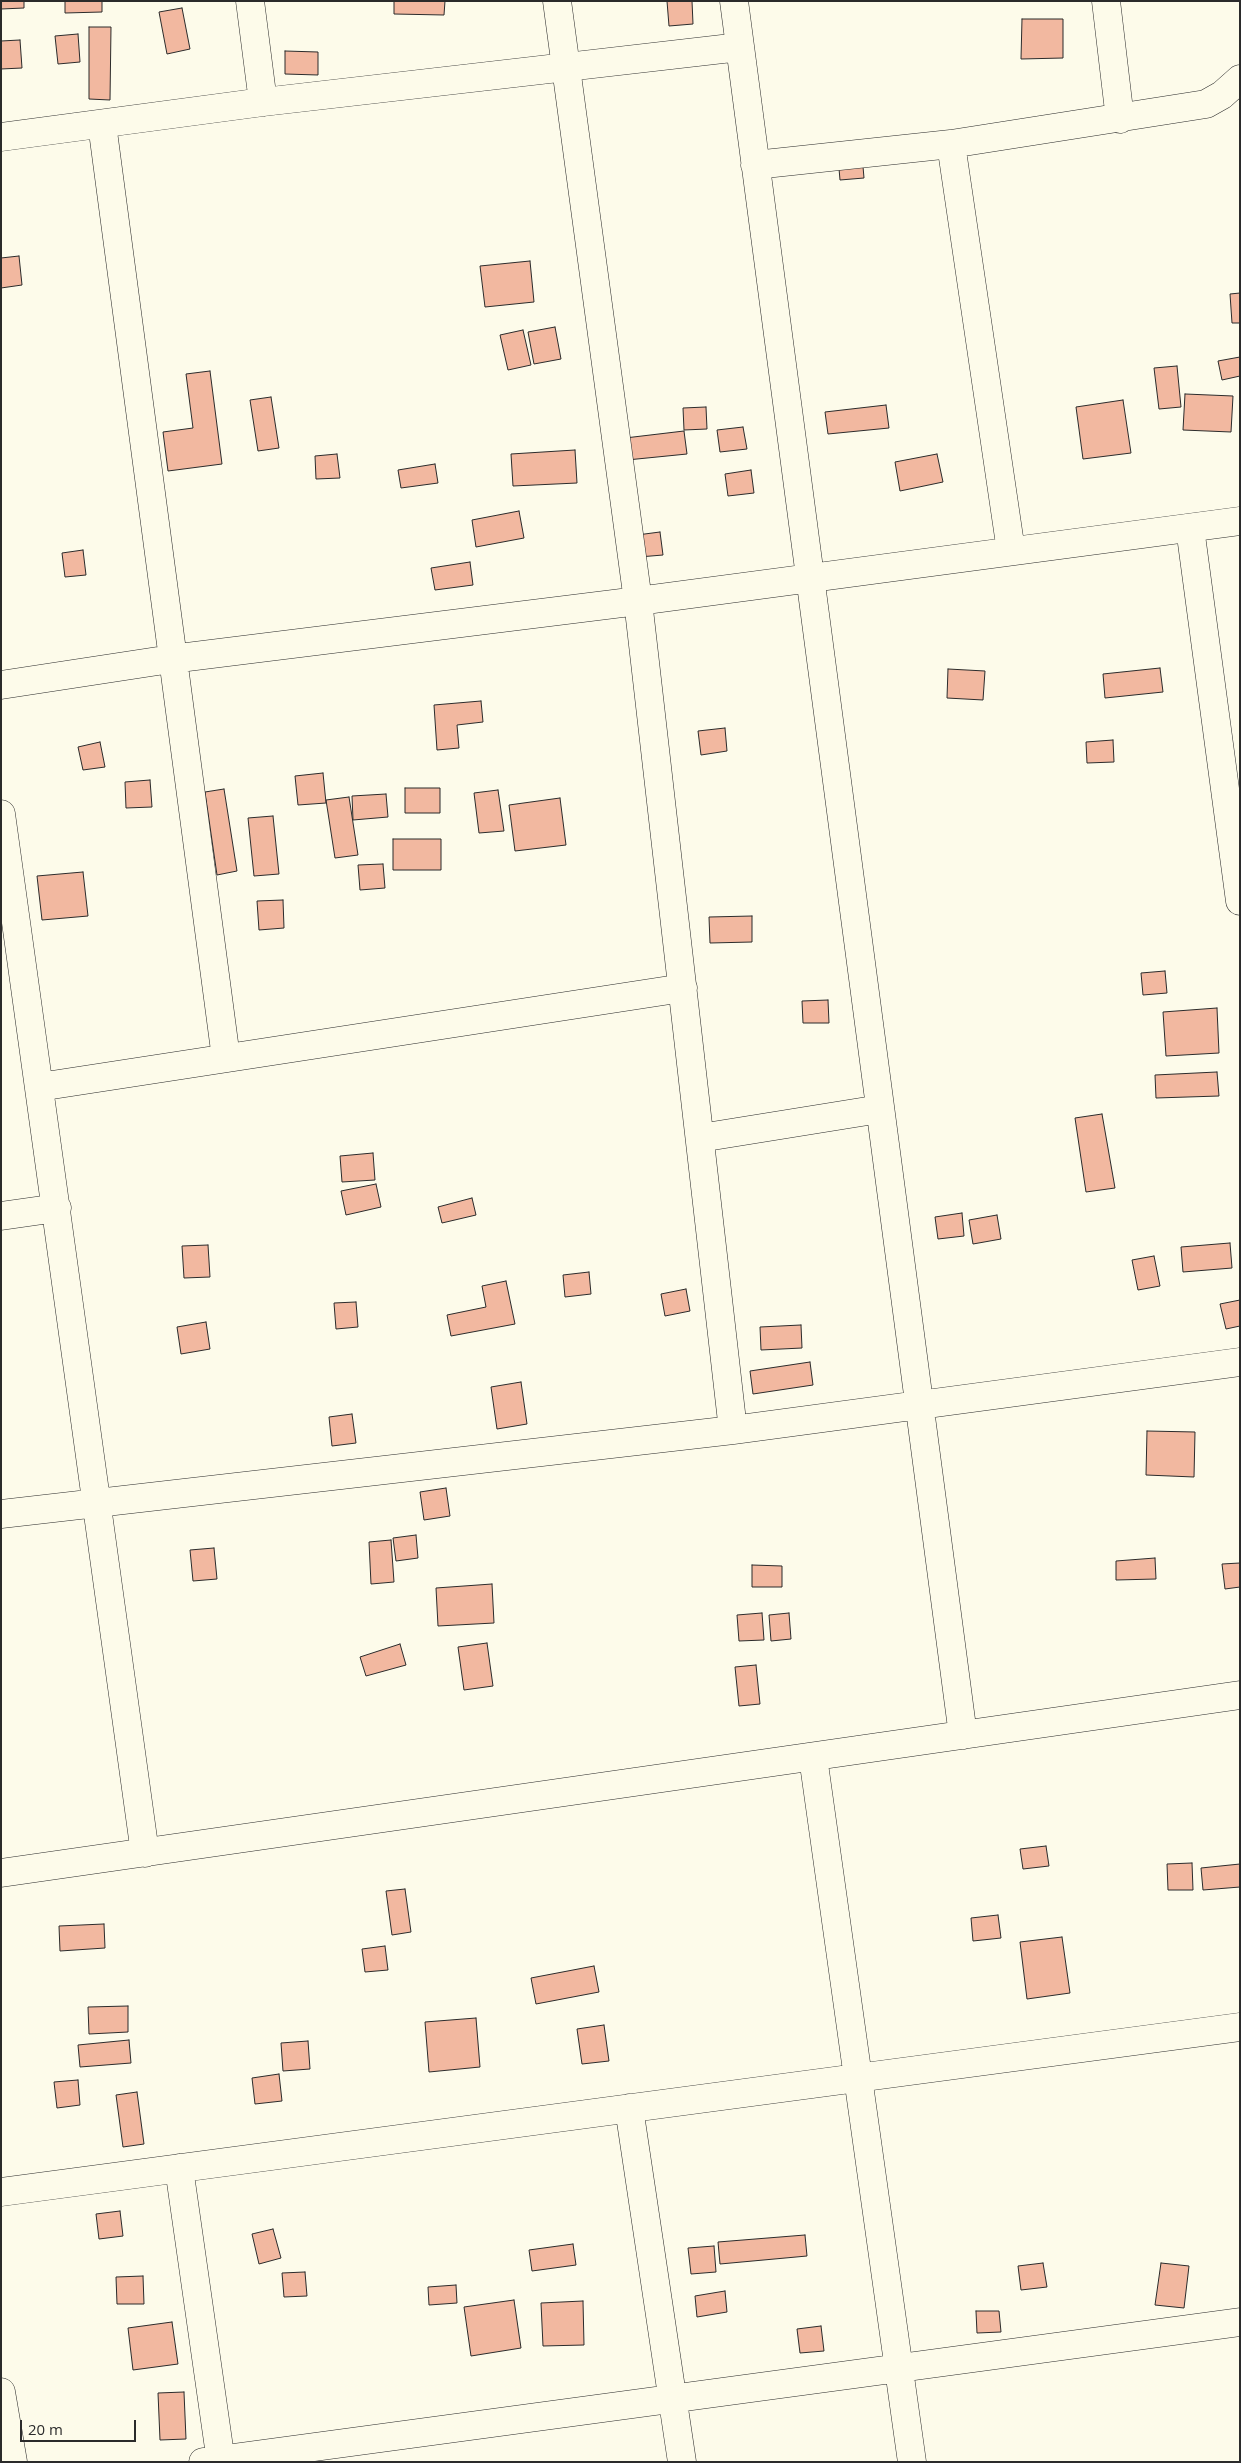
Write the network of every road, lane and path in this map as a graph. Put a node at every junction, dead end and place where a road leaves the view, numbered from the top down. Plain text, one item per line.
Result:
1 (250, 1) edge
2 (557, 1) edge
3 (734, 1) edge
4 (1106, 1) edge
5 (740, 47) junction
6 (566, 68) junction
7 (1240, 79) edge
8 (263, 102) junction
9 (1120, 119) junction
10 (102, 124) junction
11 (1, 137) edge
12 (951, 144) junction
13 (755, 165) junction
14 (1240, 521) edge
15 (1190, 528) junction
16 (1011, 551) junction
17 (810, 578) junction
18 (638, 601) junction
19 (171, 659) junction
20 (1, 685) edge
21 (1, 814) edge
22 (1240, 901) edge
23 (683, 988) junction
24 (226, 1058) junction
25 (40, 1087) junction
26 (880, 1109) junction
27 (700, 1138) junction
28 (57, 1208) junction
29 (1, 1216) edge
30 (1240, 1362) edge
31 (919, 1405) junction
32 (733, 1430) junction
33 (97, 1502) junction
34 (1, 1514) edge
35 (1240, 1695) edge
36 (963, 1735) junction
37 (812, 1757) junction
38 (145, 1852) junction
39 (1, 1873) edge
40 (1240, 2027) edge
41 (856, 2077) junction
42 (629, 2108) junction
43 (179, 2168) junction
44 (1, 2192) edge
45 (1240, 2322) edge
46 (900, 2368) junction
47 (1, 2392) edge
48 (673, 2399) junction
49 (215, 2461) edge
50 (12, 2462) edge
51 (682, 2462) edge
52 (912, 2462) edge

1 - 8 street
2 - 6 street
3 - 5 street
4 - 9 street
5 - 6 street
5 - 13 street
6 - 8 street
6 - 18 street
7 - 9 street
8 - 10 street
9 - 12 street
10 - 11 street
10 - 19 street
12 - 13 street
12 - 16 street
13 - 17 street
14 - 15 street
15 - 16 street
15 - 22 street
16 - 17 street
17 - 18 street
17 - 26 street
18 - 19 street
18 - 23 street
19 - 20 street
19 - 24 street
21 - 25 street
23 - 24 street
23 - 27 street
24 - 25 street
25 - 28 street
26 - 27 street
26 - 31 street
27 - 32 street
28 - 29 street
28 - 33 street
30 - 31 street
31 - 32 street
31 - 36 street
32 - 33 street
33 - 34 street
33 - 38 street
35 - 36 street
36 - 37 street
37 - 38 street
37 - 41 street
38 - 39 street
40 - 41 street
41 - 42 street
41 - 46 street
42 - 43 street
42 - 48 street
43 - 44 street
43 - 49 street
45 - 46 street
46 - 48 street
46 - 52 street
47 - 50 street
48 - 49 street
48 - 51 street

